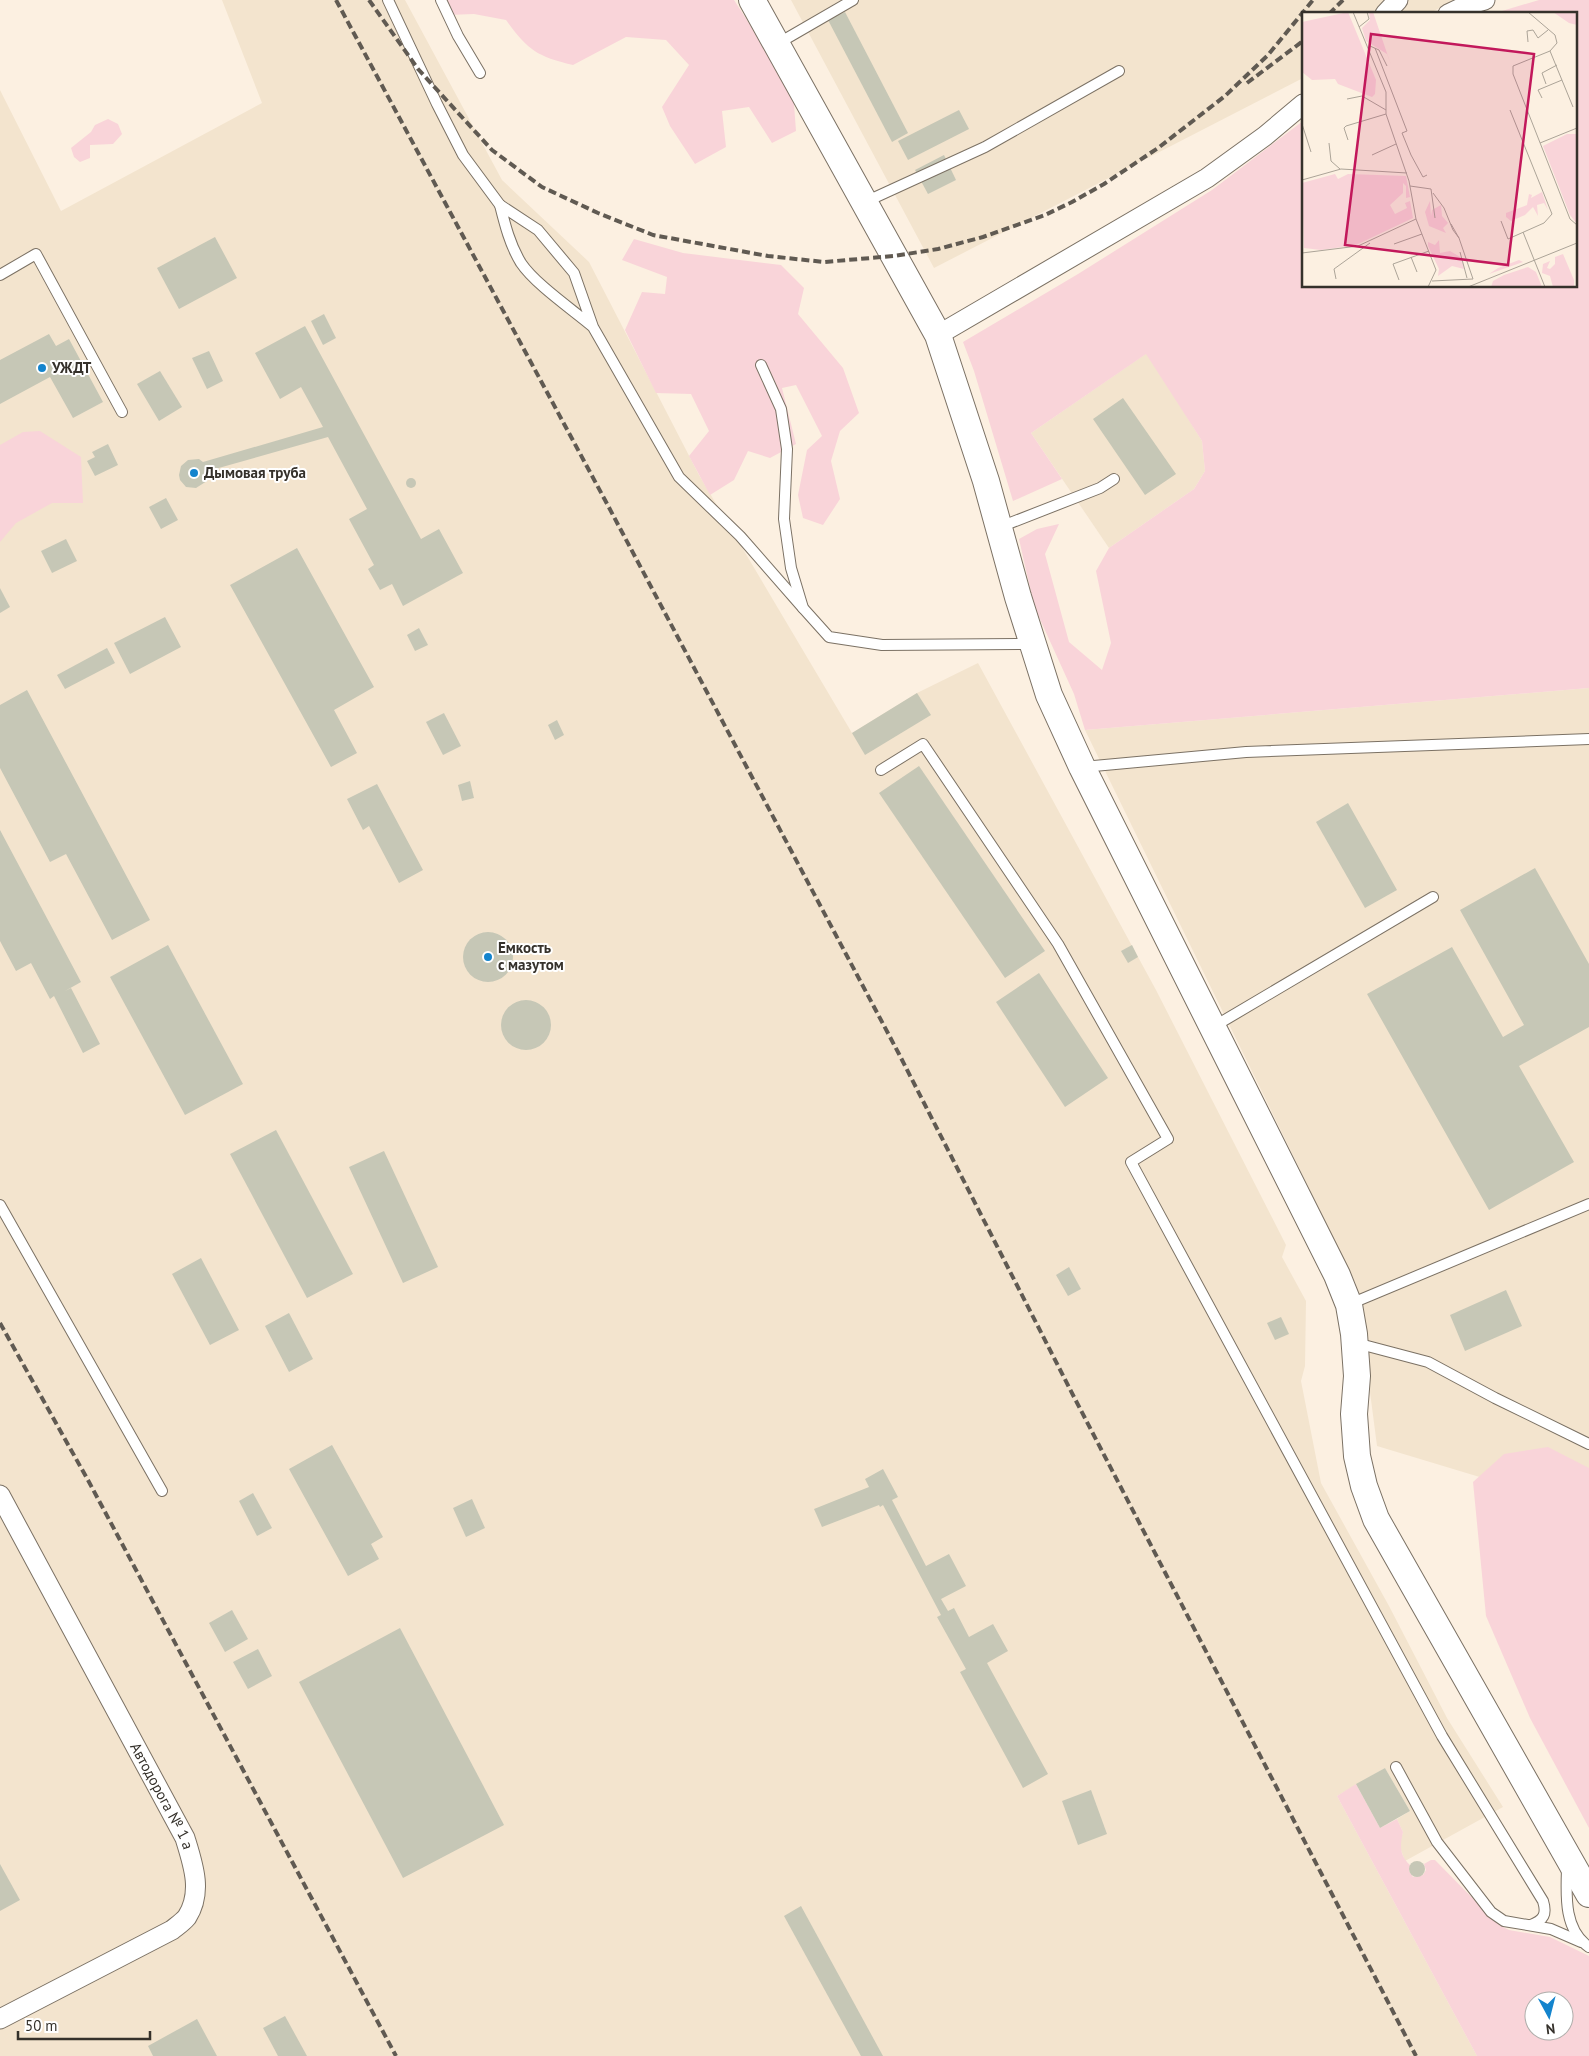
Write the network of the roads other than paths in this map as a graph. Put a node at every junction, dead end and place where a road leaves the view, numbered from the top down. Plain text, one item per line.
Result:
1 (388, 0) edge
2 (441, 0) edge
3 (752, 0) edge
4 (853, 0) edge
5 (1398, 0) edge
6 (1485, 0) edge
7 (1387, 12) edge
8 (1452, 12) edge
9 (776, 44) junction
10 (1119, 72) dead end
11 (480, 73) dead end
12 (1302, 105) edge
13 (864, 203) junction
14 (500, 204) junction
15 (0, 275) edge
16 (593, 327) junction
17 (938, 335) junction
18 (761, 364) dead end
19 (122, 412) dead end
20 (1114, 479) dead end
21 (999, 527) junction
22 (803, 608) junction
23 (1033, 644) junction
24 (1589, 739) edge
25 (1082, 767) junction
26 (880, 770) dead end
27 (1433, 897) dead end
28 (1212, 1027) junction
29 (1589, 1204) edge
30 (0, 1205) edge
31 (1349, 1304) junction
32 (1355, 1342) junction
33 (1589, 1444) edge
34 (162, 1491) dead end
35 (0, 1495) edge
36 (1396, 1767) dead end
37 (1567, 1855) junction
38 (1589, 1894) edge
39 (1531, 1925) junction
40 (1585, 1944) edge
41 (0, 2019) edge

1 - 14 lane
2 - 11 lane
3 - 9 street
4 - 9 lane
5 - 7 street
6 - 8 street
9 - 13 street
10 - 13 lane
12 - 17 street
13 - 17 street
14 - 16 lane
14 - 16 lane
15 - 19 lane
16 - 22 lane
17 - 21 street
18 - 22 lane
20 - 21 lane
21 - 23 street
22 - 23 lane
23 - 25 street
24 - 25 lane
25 - 28 street
26 - 39 lane
27 - 28 lane
28 - 31 street
29 - 31 lane
30 - 34 lane
31 - 32 street
32 - 33 lane
32 - 37 street
35 - 41 street, Автодорога № 1 а
36 - 39 lane
37 - 38 street
37 - 40 lane
39 - 40 lane

